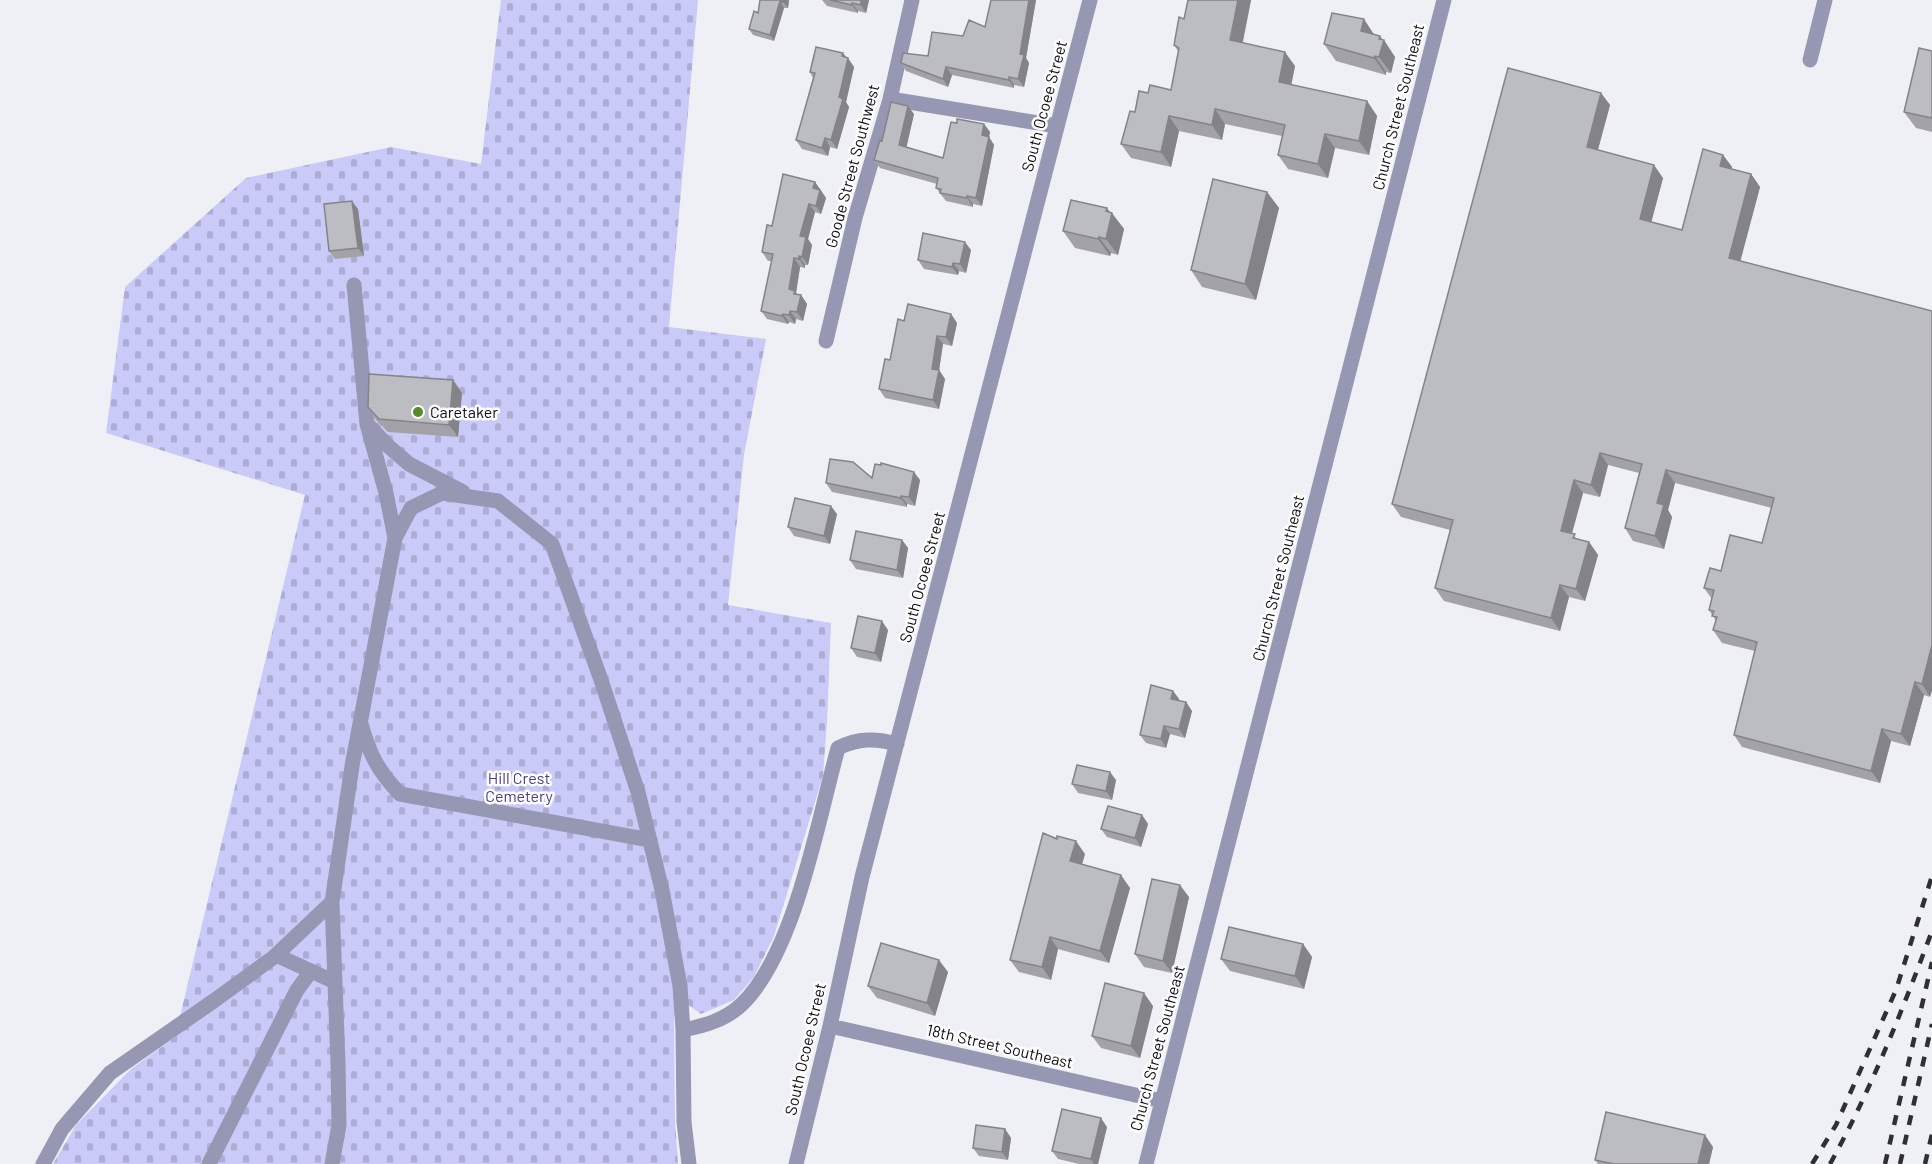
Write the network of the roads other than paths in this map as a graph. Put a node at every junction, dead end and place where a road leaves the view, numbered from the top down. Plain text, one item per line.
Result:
1 (912, 0) edge
2 (1090, 0) edge
3 (1444, 0) edge
4 (1825, 0) edge
5 (1810, 60) dead end
6 (890, 99) junction
7 (1057, 126) junction
8 (354, 285) dead end
9 (826, 341) dead end
10 (367, 424) junction
11 (474, 498) junction
12 (395, 538) junction
13 (360, 721) junction
14 (897, 744) junction
15 (650, 840) junction
16 (332, 902) junction
17 (276, 955) junction
18 (311, 971) junction
19 (335, 982) junction
20 (830, 1026) junction
21 (683, 1030) junction
22 (1162, 1101) junction
23 (43, 1164) edge
24 (209, 1164) edge
25 (332, 1164) edge
26 (689, 1164) edge
27 (795, 1164) edge
28 (1146, 1164) edge

1 - 6 street, Goode Street Southwest
2 - 7 street, South Ocoee Street
3 - 22 street, Church Street Southeast
4 - 5 street
6 - 7 street
6 - 9 street, Goode Street Southwest
7 - 14 street, South Ocoee Street
8 - 10 street
10 - 11 street
10 - 12 street
11 - 12 street
11 - 15 street
12 - 13 street
13 - 15 street
13 - 16 street
14 - 20 street, South Ocoee Street
14 - 21 street
15 - 21 street
16 - 17 street
16 - 19 street
17 - 18 street
17 - 23 street
18 - 19 street
18 - 24 street
19 - 25 street
20 - 22 street, 18th Street Southeast
20 - 27 street, South Ocoee Street
21 - 26 street
22 - 28 street, Church Street Southeast

